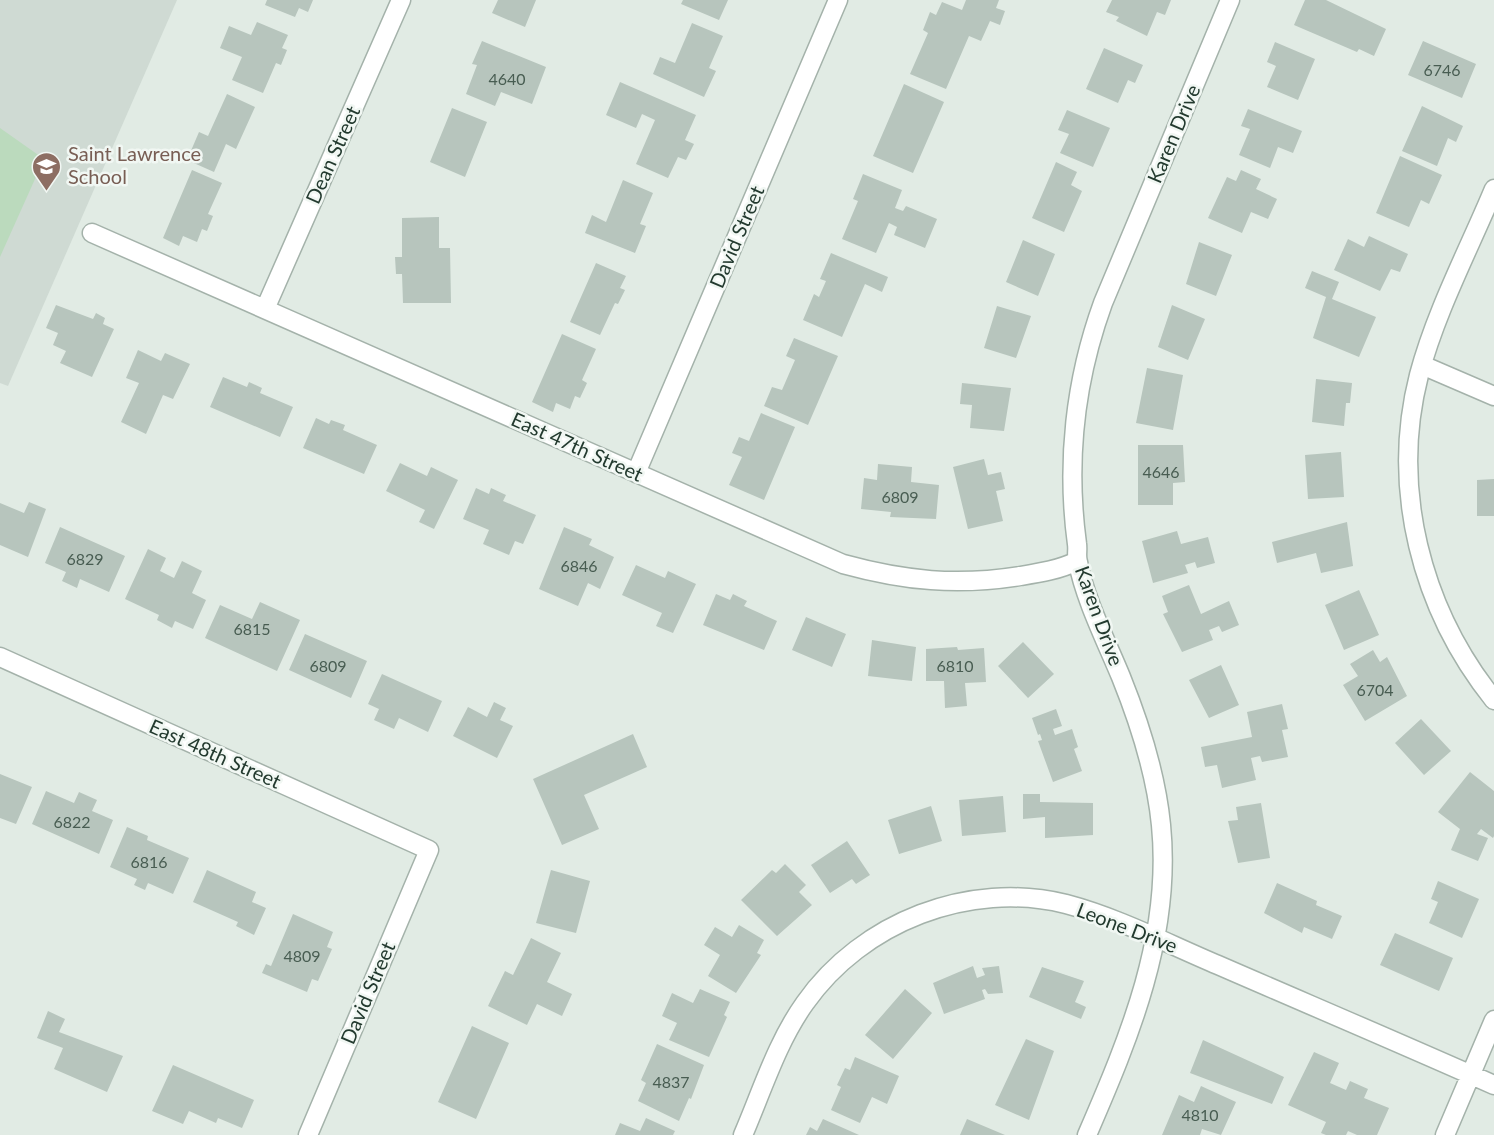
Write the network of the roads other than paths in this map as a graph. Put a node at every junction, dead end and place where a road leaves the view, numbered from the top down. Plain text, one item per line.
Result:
1 (401, 0) edge
2 (838, 0) edge
3 (1230, 0) edge
4 (1494, 189) edge
5 (92, 233) dead end
6 (265, 309) junction
7 (1422, 365) junction
8 (1494, 396) edge
9 (636, 473) junction
10 (1077, 561) junction
11 (0, 657) edge
12 (1494, 700) edge
13 (429, 850) joint
14 (1156, 937) junction
15 (1494, 1020) edge
16 (1470, 1075) junction
17 (1494, 1085) edge
18 (308, 1135) edge
19 (743, 1135) edge
20 (1087, 1135) edge
21 (1445, 1135) edge

1 - 6 street, Dean Street
2 - 9 street, David Street
3 - 10 street, Karen Drive
4 - 7 street
5 - 6 street, East 47th Street
6 - 9 street, East 47th Street
7 - 8 street
7 - 12 street
9 - 10 street, East 47th Street
10 - 14 street, Karen Drive
11 - 13 street, East 48th Street
13 - 18 street, David Street
14 - 16 street, Leone Drive
14 - 19 street, Leone Drive
14 - 20 street, Karen Drive
15 - 16 street
16 - 17 street, Leone Drive
16 - 21 street

